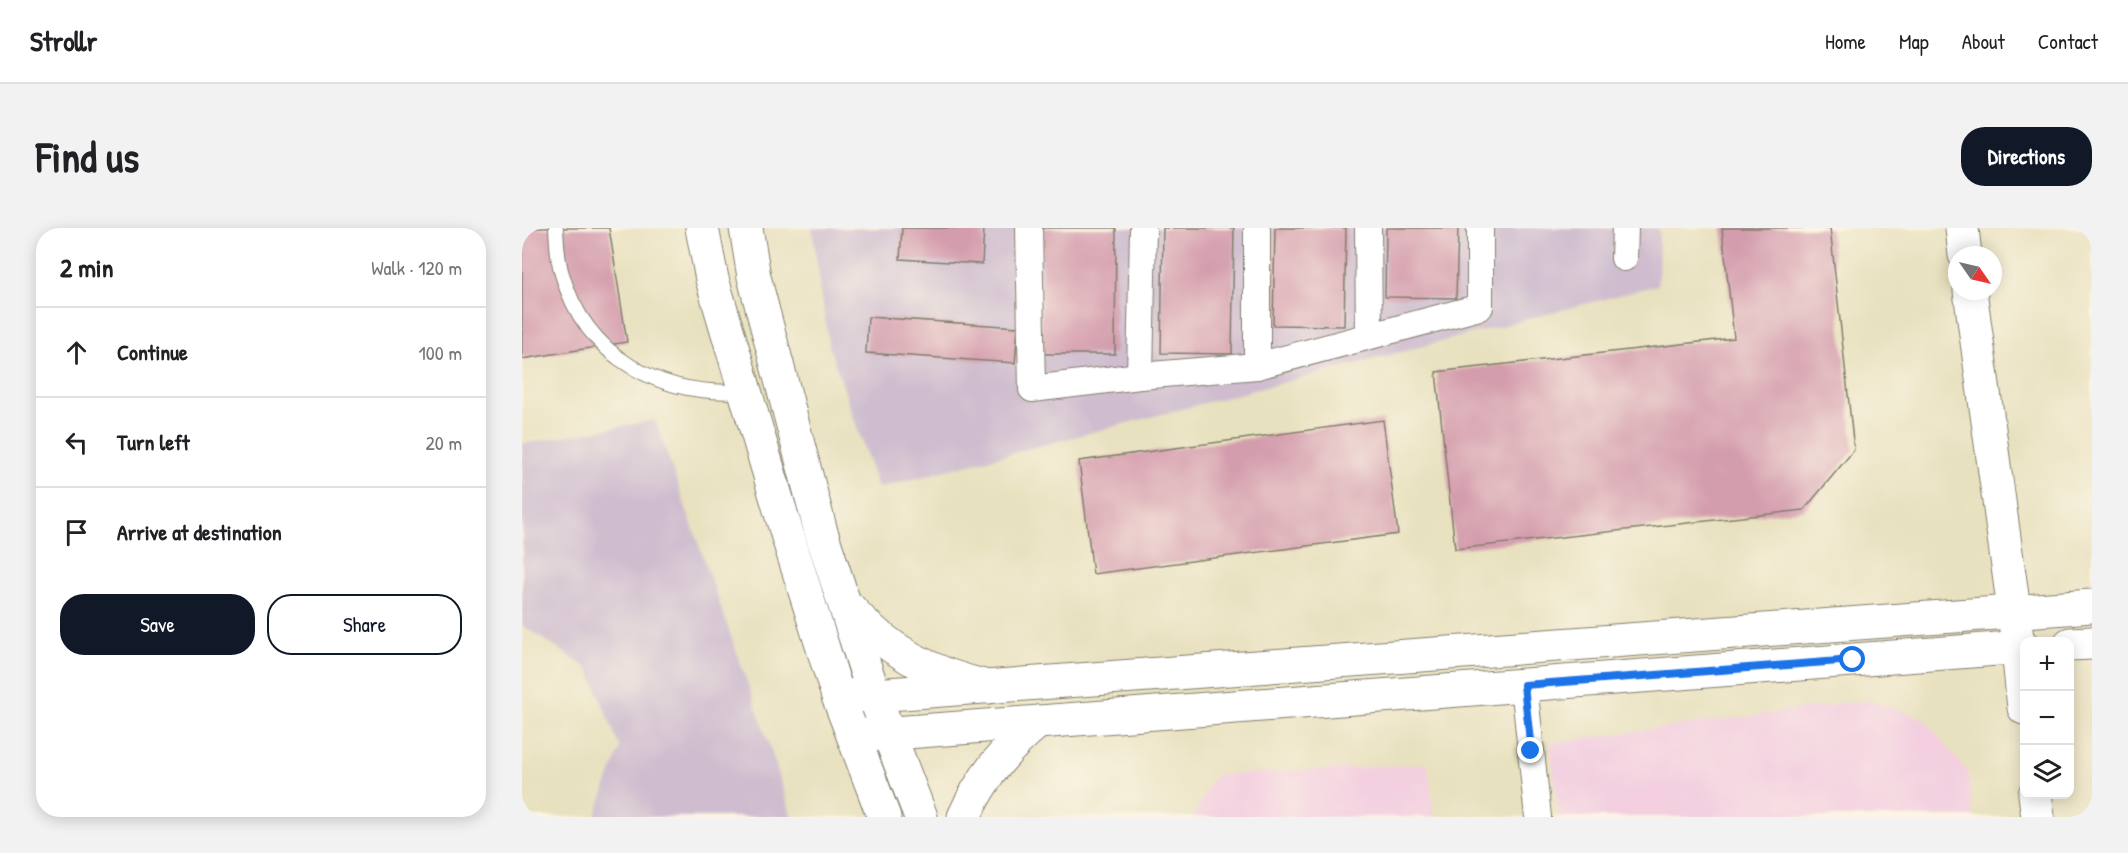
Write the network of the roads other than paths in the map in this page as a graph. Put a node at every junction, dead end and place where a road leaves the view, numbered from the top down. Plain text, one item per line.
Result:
1 (556, 228) edge
2 (702, 228) edge
3 (746, 228) edge
4 (1029, 228) edge
5 (1143, 228) edge
6 (1257, 228) edge
7 (1368, 228) edge
8 (1480, 228) edge
9 (1625, 228) edge
10 (1962, 228) edge
11 (1964, 246) edge
12 (1624, 258) dead end
13 (1971, 300) edge
14 (1369, 336) junction
15 (1257, 366) junction
16 (1140, 376) junction
17 (744, 391) junction
18 (843, 601) junction
19 (2092, 606) edge
20 (2014, 610) junction
21 (2020, 642) edge
22 (2092, 643) edge
23 (2074, 644) edge
24 (2020, 647) edge
25 (1524, 685) junction
26 (988, 687) junction
27 (874, 695) junction
28 (838, 696) junction
29 (1038, 722) junction
30 (888, 734) junction
31 (854, 736) junction
32 (2036, 799) edge
33 (884, 817) edge
34 (921, 817) edge
35 (964, 817) edge
36 (1538, 817) edge
37 (2038, 817) edge

1 - 17 lane
2 - 17 main road
3 - 18 main road
4 - 16 street
5 - 16 street
6 - 15 street
7 - 14 street
8 - 14 street
9 - 12 street
10 - 11 main road
13 - 20 main road
14 - 15 street
15 - 16 street
17 - 28 main road
18 - 26 main road
18 - 27 main road
19 - 20 main road
20 - 21 main road
20 - 26 main road
22 - 23 main road
24 - 25 main road
25 - 29 main road
25 - 36 street
26 - 27 main road
27 - 28 main road
27 - 30 main road
28 - 31 main road
29 - 30 main road
29 - 35 main road
30 - 31 main road
30 - 34 main road
31 - 33 main road
32 - 37 main road

